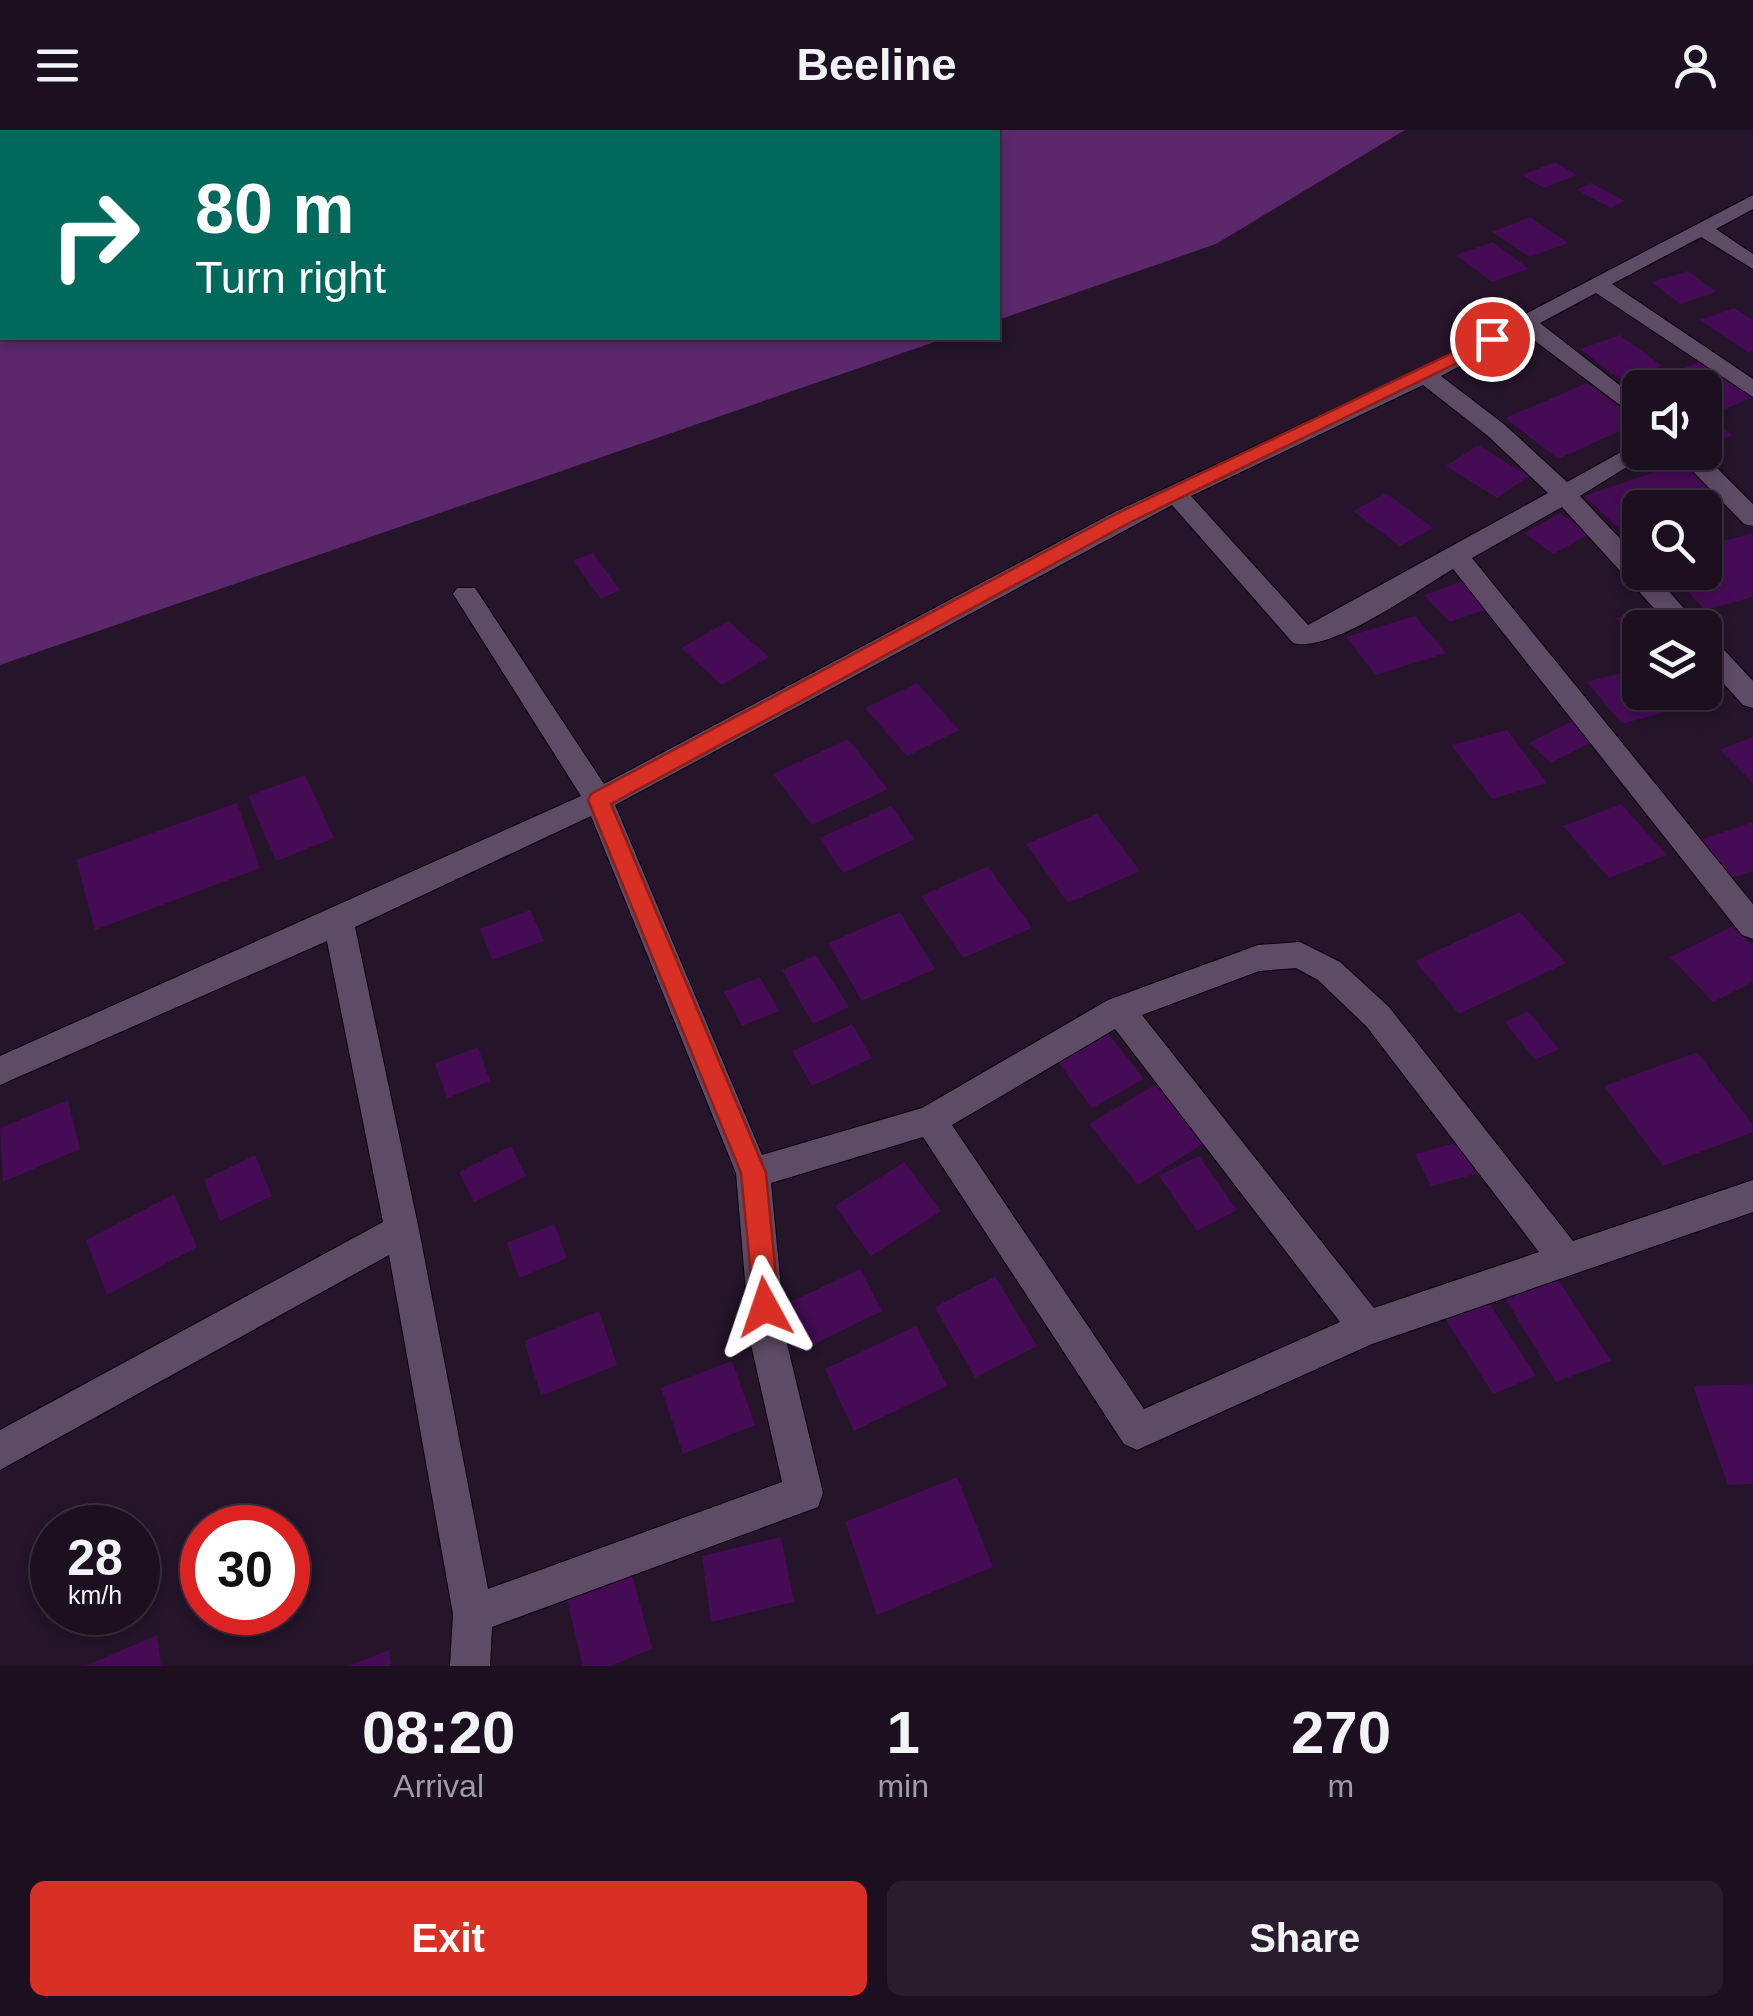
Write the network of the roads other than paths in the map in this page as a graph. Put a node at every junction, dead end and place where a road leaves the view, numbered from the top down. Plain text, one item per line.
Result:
1 (1753, 201) edge
2 (1701, 228) junction
3 (1753, 263) edge
4 (1596, 283) junction
5 (1524, 322) junction
6 (1424, 375) junction
7 (1753, 390) edge
8 (1622, 400) edge
9 (1622, 461) edge
10 (1704, 470) edge
11 (1176, 493) junction
12 (1564, 494) junction
13 (1753, 518) edge
14 (1458, 558) junction
15 (466, 594) dead end
16 (1671, 610) edge
17 (1722, 664) edge
18 (1753, 698) edge
19 (599, 800) junction
20 (338, 921) junction
21 (1753, 926) edge
22 (1119, 1010) junction
23 (0, 1070) edge
24 (930, 1120) junction
25 (754, 1173) junction
26 (1753, 1196) edge
27 (402, 1230) junction
28 (1565, 1258) junction
29 (1367, 1328) junction
30 (0, 1451) edge
31 (473, 1614) junction
32 (470, 1666) edge

1 - 2 street
2 - 3 street
2 - 4 street
4 - 5 street
4 - 7 street
5 - 6 street
5 - 8 street
6 - 11 street
6 - 12 street
9 - 12 street
10 - 13 street
11 - 14 street
11 - 19 street
12 - 14 street
12 - 16 street
14 - 21 street
15 - 19 street
17 - 18 street
19 - 20 street
19 - 25 street
20 - 23 street
20 - 27 street
22 - 24 street
22 - 28 street
22 - 29 street
24 - 25 street
24 - 29 street
25 - 31 street
26 - 28 street
27 - 30 street
27 - 31 street
28 - 29 street
31 - 32 street

